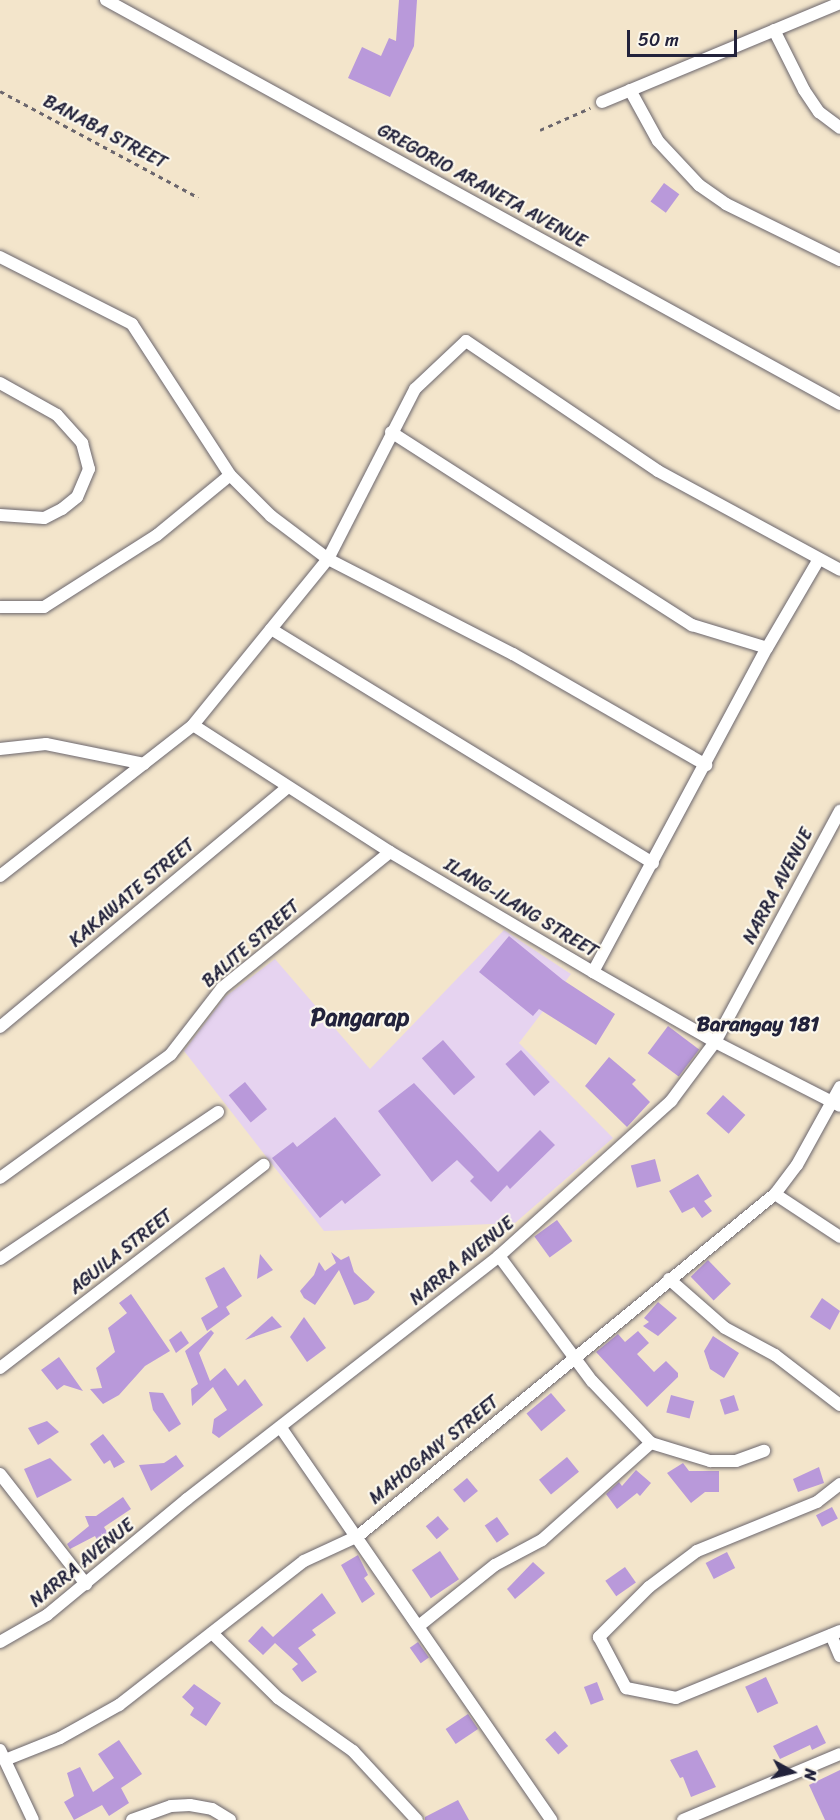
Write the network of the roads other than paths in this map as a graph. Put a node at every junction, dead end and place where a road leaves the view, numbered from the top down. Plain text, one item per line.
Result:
1 (106, 0) edge
2 (840, 3) edge
3 (774, 30) junction
4 (630, 90) junction
5 (602, 102) road end
6 (840, 128) edge
7 (0, 257) edge
8 (840, 260) edge
9 (0, 383) edge
10 (840, 404) edge
11 (391, 432) junction
12 (230, 475) junction
13 (0, 515) edge
14 (328, 559) junction
15 (819, 559) junction
16 (840, 570) edge
17 (0, 607) edge
18 (271, 629) junction
19 (767, 648) junction
20 (193, 725) junction
21 (0, 749) edge
22 (144, 764) junction
23 (706, 765) junction
24 (288, 787) junction
25 (840, 811) edge
26 (390, 852) junction
27 (652, 863) junction
28 (0, 876) edge
29 (593, 972) junction
30 (0, 1027) edge
31 (715, 1042) junction
32 (840, 1087) edge
33 (836, 1104) edge
34 (218, 1112) dead end
35 (264, 1165) dead end
36 (0, 1178) edge
37 (775, 1194) junction
38 (840, 1237) edge
39 (499, 1256) junction
40 (0, 1259) edge
41 (669, 1279) junction
42 (574, 1359) junction
43 (2, 1362) edge
44 (840, 1405) edge
45 (282, 1428) junction
46 (651, 1443) junction
47 (764, 1450) dead end
48 (0, 1474) edge
49 (840, 1484) edge
50 (358, 1536) junction
51 (86, 1584) junction
52 (420, 1625) junction
53 (212, 1633) junction
54 (835, 1633) edge
55 (0, 1641) edge
56 (840, 1656) edge
57 (840, 1754) edge
58 (2, 1755) edge
59 (33, 1820) edge
60 (132, 1820) edge
61 (230, 1820) edge
62 (417, 1820) edge
63 (551, 1820) edge
64 (683, 1820) edge

1 - 10 street, GREGORIO ARANETA AVENUE
2 - 3 street
3 - 4 street
3 - 6 street
4 - 5 street
4 - 8 street
7 - 12 street
9 - 13 street
11 - 14 street
11 - 15 street
11 - 19 street
12 - 14 street
12 - 17 street
14 - 18 street
14 - 23 street
15 - 16 street
15 - 19 street
18 - 20 street
18 - 27 street
19 - 23 street
20 - 22 street
20 - 24 street, ILANG-ILANG STREET
21 - 22 street
22 - 28 street
23 - 27 street
24 - 26 street, ILANG-ILANG STREET
24 - 30 street, KAKAWATE STREET
25 - 31 street, NARRA AVENUE
26 - 29 street, ILANG-ILANG STREET
26 - 36 street, BALITE STREET
27 - 29 street
29 - 31 street, ILANG-ILANG STREET
31 - 33 street, ILANG-ILANG STREET
31 - 39 street, NARRA AVENUE
32 - 33 street, MAHOGANY STREET
33 - 37 street, MAHOGANY STREET
34 - 40 street
35 - 43 street, AGUILA STREET
37 - 38 street
37 - 41 street, MAHOGANY STREET
39 - 42 street
39 - 45 street, NARRA AVENUE
41 - 42 street, MAHOGANY STREET
41 - 44 street
42 - 46 street
42 - 50 street, MAHOGANY STREET
45 - 50 street
45 - 51 street, NARRA AVENUE
46 - 47 street
46 - 52 street
48 - 51 street
49 - 54 street
50 - 52 street
50 - 53 street, MAHOGANY STREET
51 - 55 street, NARRA AVENUE
52 - 63 street
53 - 58 street, MAHOGANY STREET
53 - 62 street
54 - 56 street
57 - 64 street
58 - 59 street
60 - 61 street

